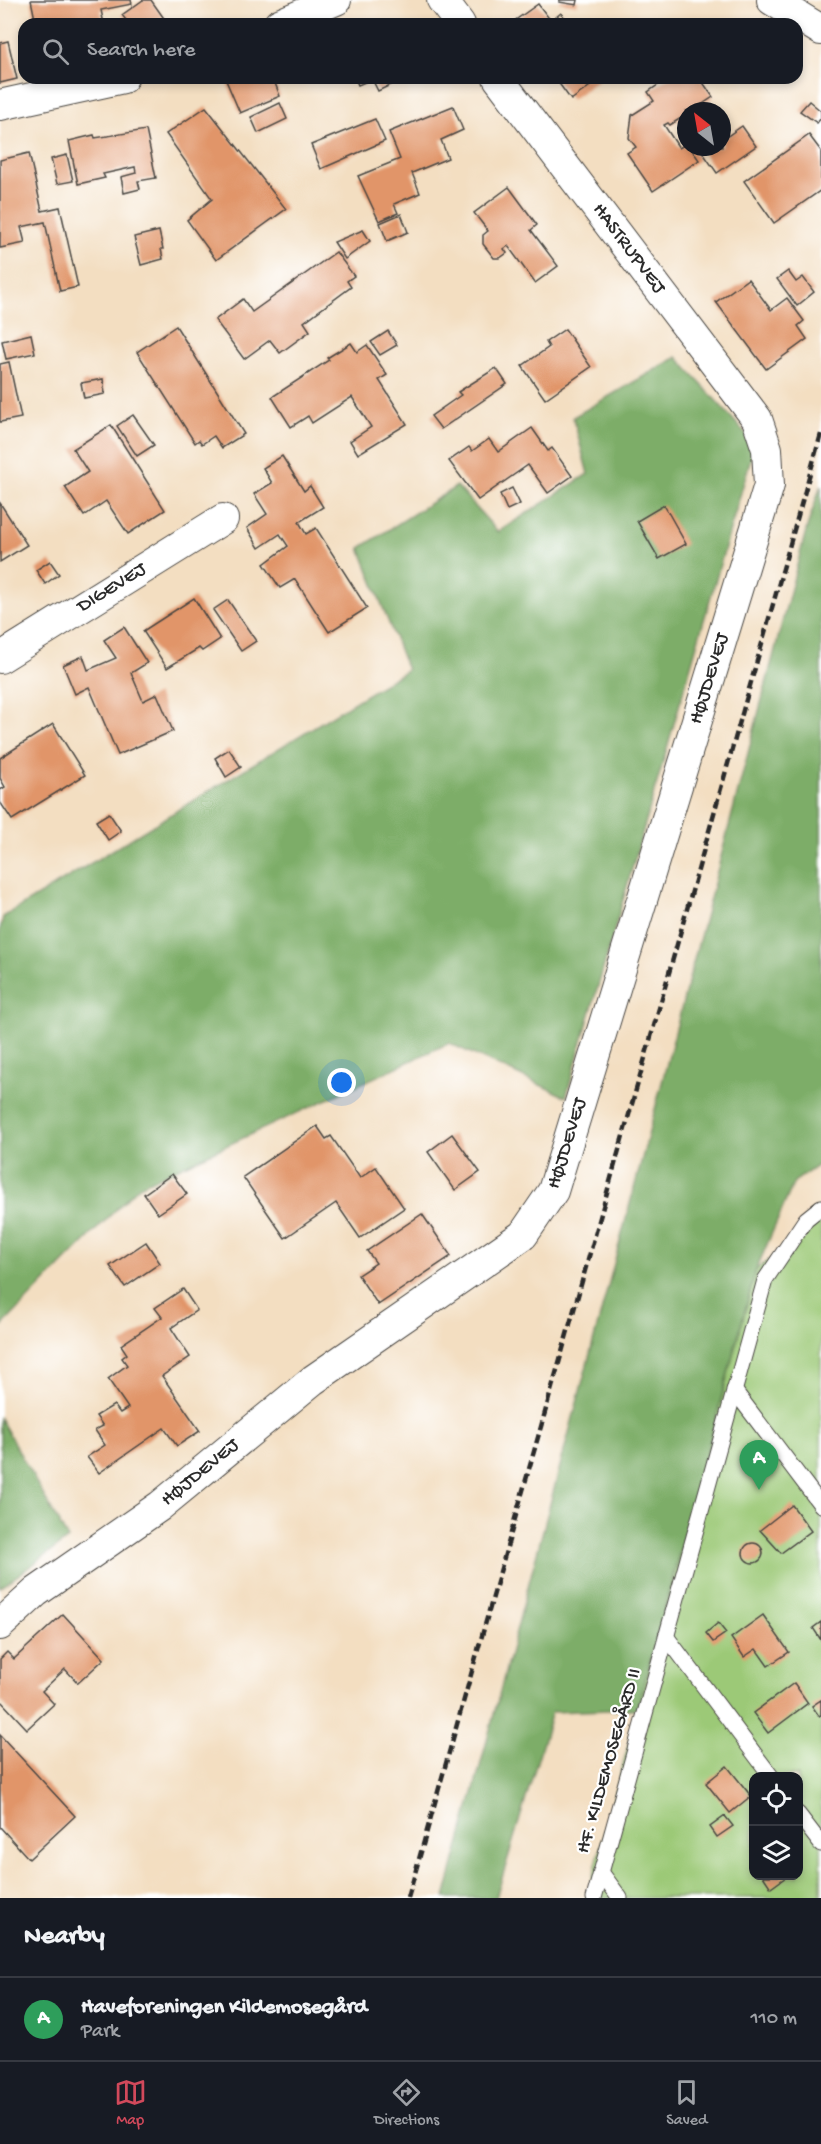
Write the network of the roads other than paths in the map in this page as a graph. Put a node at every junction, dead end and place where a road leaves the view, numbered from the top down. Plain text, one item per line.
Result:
1 (336, 0) edge
2 (442, 0) edge
3 (772, 0) edge
4 (293, 18) edge
5 (456, 18) edge
6 (801, 18) edge
7 (803, 19) edge
8 (821, 30) edge
9 (96, 84) edge
10 (503, 84) edge
11 (0, 105) edge
12 (757, 419) joint
13 (223, 519) dead end
14 (0, 658) edge
15 (821, 1207) edge
16 (734, 1390) junction
17 (821, 1505) edge
18 (0, 1625) edge
19 (666, 1636) junction
20 (768, 1772) edge
21 (803, 1821) edge
22 (821, 1844) edge
23 (601, 1872) junction
24 (594, 1898) edge
25 (620, 1898) edge

1 - 4 street
2 - 5 street
3 - 6 street
7 - 8 street
9 - 11 street
10 - 12 street, HASTRUPVEJ
12 - 18 street, HØJDEVEJ
13 - 14 street, DIGEVEJ
15 - 16 lane, HF. KILDEMOSEGÅRD II
16 - 17 lane
16 - 19 lane, HF. KILDEMOSEGÅRD II
19 - 20 lane
19 - 23 lane, HF. KILDEMOSEGÅRD II
21 - 22 lane
23 - 24 lane, HF. KILDEMOSEGÅRD II
23 - 25 lane

